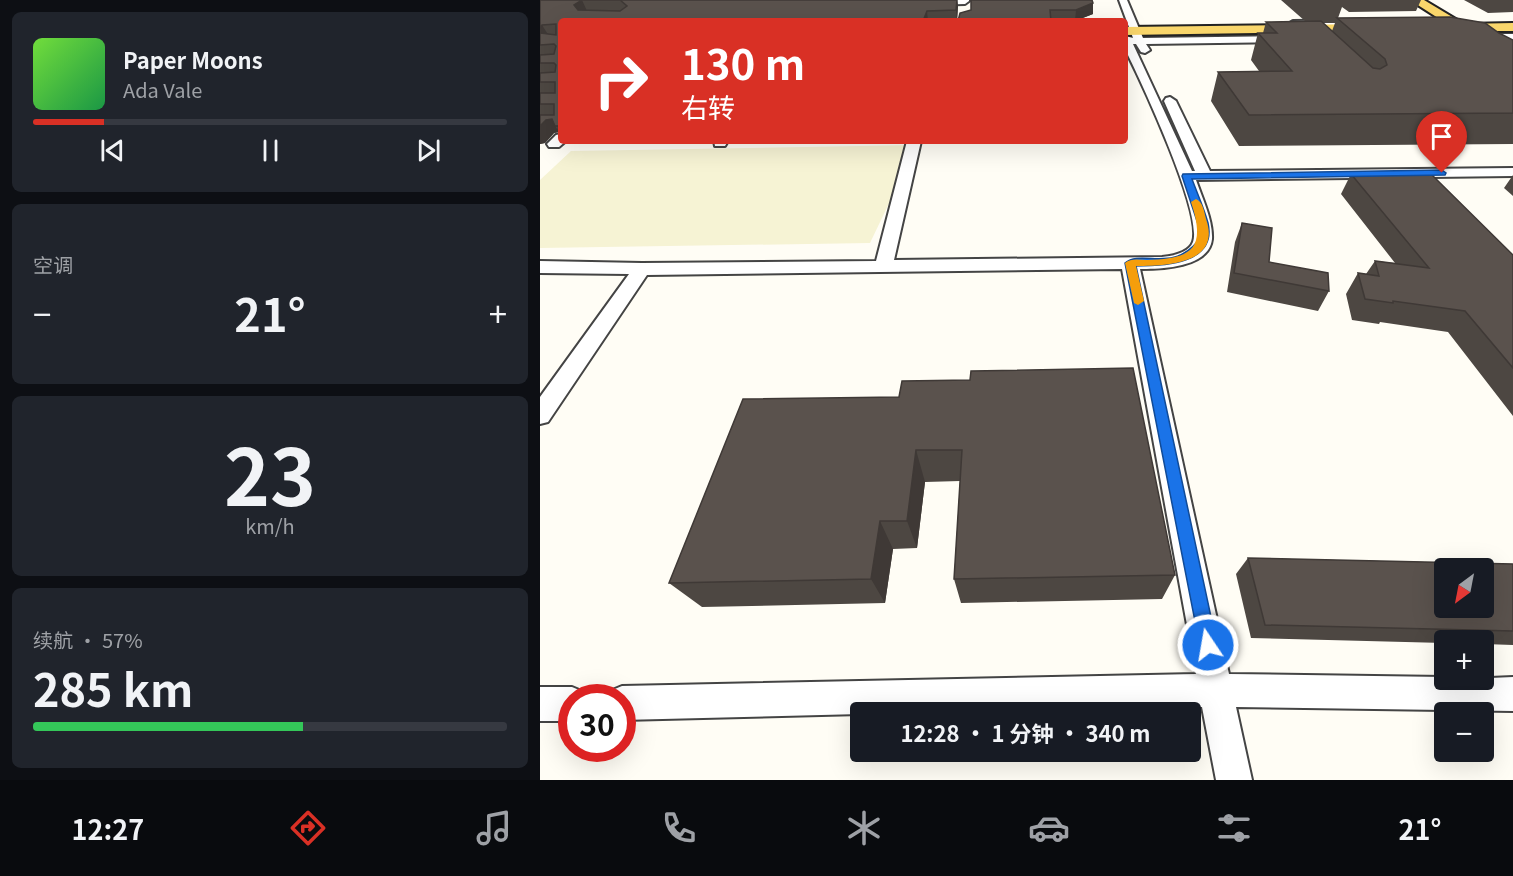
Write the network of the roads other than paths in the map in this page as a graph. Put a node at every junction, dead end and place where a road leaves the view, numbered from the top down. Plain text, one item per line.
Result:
1 (1123, 0) edge
2 (1416, 0) edge
3 (1431, 0) edge
4 (932, 1) edge
5 (921, 2) edge
6 (965, 4) edge
7 (929, 12) edge
8 (1340, 12) dead end
9 (1126, 18) edge
10 (1513, 22) edge
11 (1354, 23) junction
12 (1513, 27) edge
13 (1436, 30) joint
14 (1473, 30) junction
15 (1379, 31) joint
16 (1513, 35) edge
17 (1130, 37) edge
18 (1513, 49) edge
19 (1513, 59) edge
20 (1151, 63) dead end
21 (1166, 93) dead end
22 (913, 144) edge
23 (1513, 172) edge
24 (1186, 176) junction
25 (1205, 176) junction
26 (1130, 263) junction
27 (884, 265) junction
28 (540, 267) edge
29 (642, 269) junction
30 (540, 415) edge
31 (1217, 690) junction
32 (1513, 694) edge
33 (636, 703) edge
34 (540, 704) edge
35 (558, 704) edge
36 (1234, 780) edge

1 - 9 street
2 - 14 main road
3 - 14 main road
4 - 5 street
4 - 6 street
4 - 7 street
8 - 11 street
10 - 14 street
11 - 15 street
11 - 17 street
12 - 14 main road
13 - 14 main road
13 - 14 street
14 - 16 main road
14 - 18 main road
14 - 19 main road
15 - 17 main road
17 - 20 street
17 - 24 street
21 - 25 street
22 - 27 street
23 - 25 street
24 - 25 street
24 - 26 street
26 - 27 street
26 - 31 street
27 - 29 street
28 - 29 street
29 - 30 street
31 - 32 street
31 - 33 street
31 - 36 street
34 - 35 street

